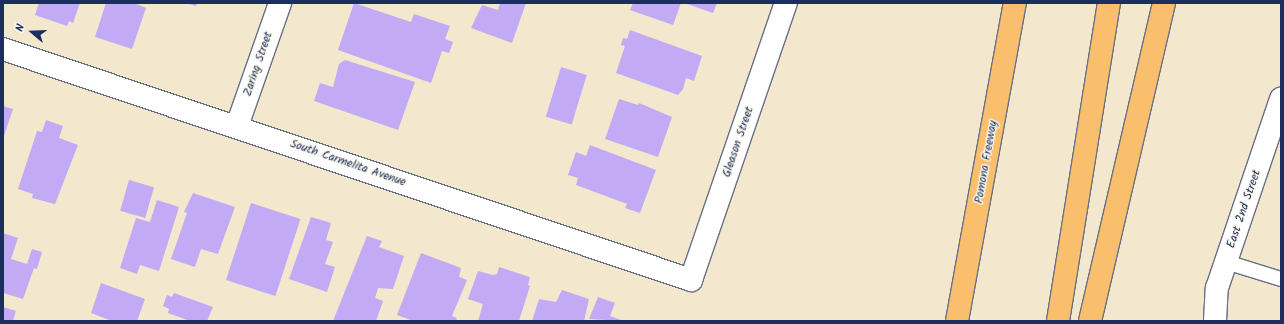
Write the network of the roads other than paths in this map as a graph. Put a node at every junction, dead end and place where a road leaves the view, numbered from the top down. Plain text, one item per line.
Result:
1 (280, 3) edge
2 (786, 3) edge
3 (1015, 3) edge
4 (1109, 3) edge
5 (1164, 3) edge
6 (3, 49) edge
7 (1281, 99) edge
8 (237, 126) junction
9 (1226, 262) junction
10 (1281, 279) edge
11 (691, 280) joint
12 (957, 321) edge
13 (1058, 321) edge
14 (1090, 321) edge
15 (1215, 321) edge

1 - 8 street, Zaring Street
2 - 11 street, Gleason Street
3 - 12 highway, Pomona Freeway
4 - 13 highway
5 - 14 highway
6 - 8 street, South Carmelita Avenue
7 - 9 street, East 2nd Street
8 - 11 street, South Carmelita Avenue
9 - 10 lane
9 - 15 street, East 2nd Street

